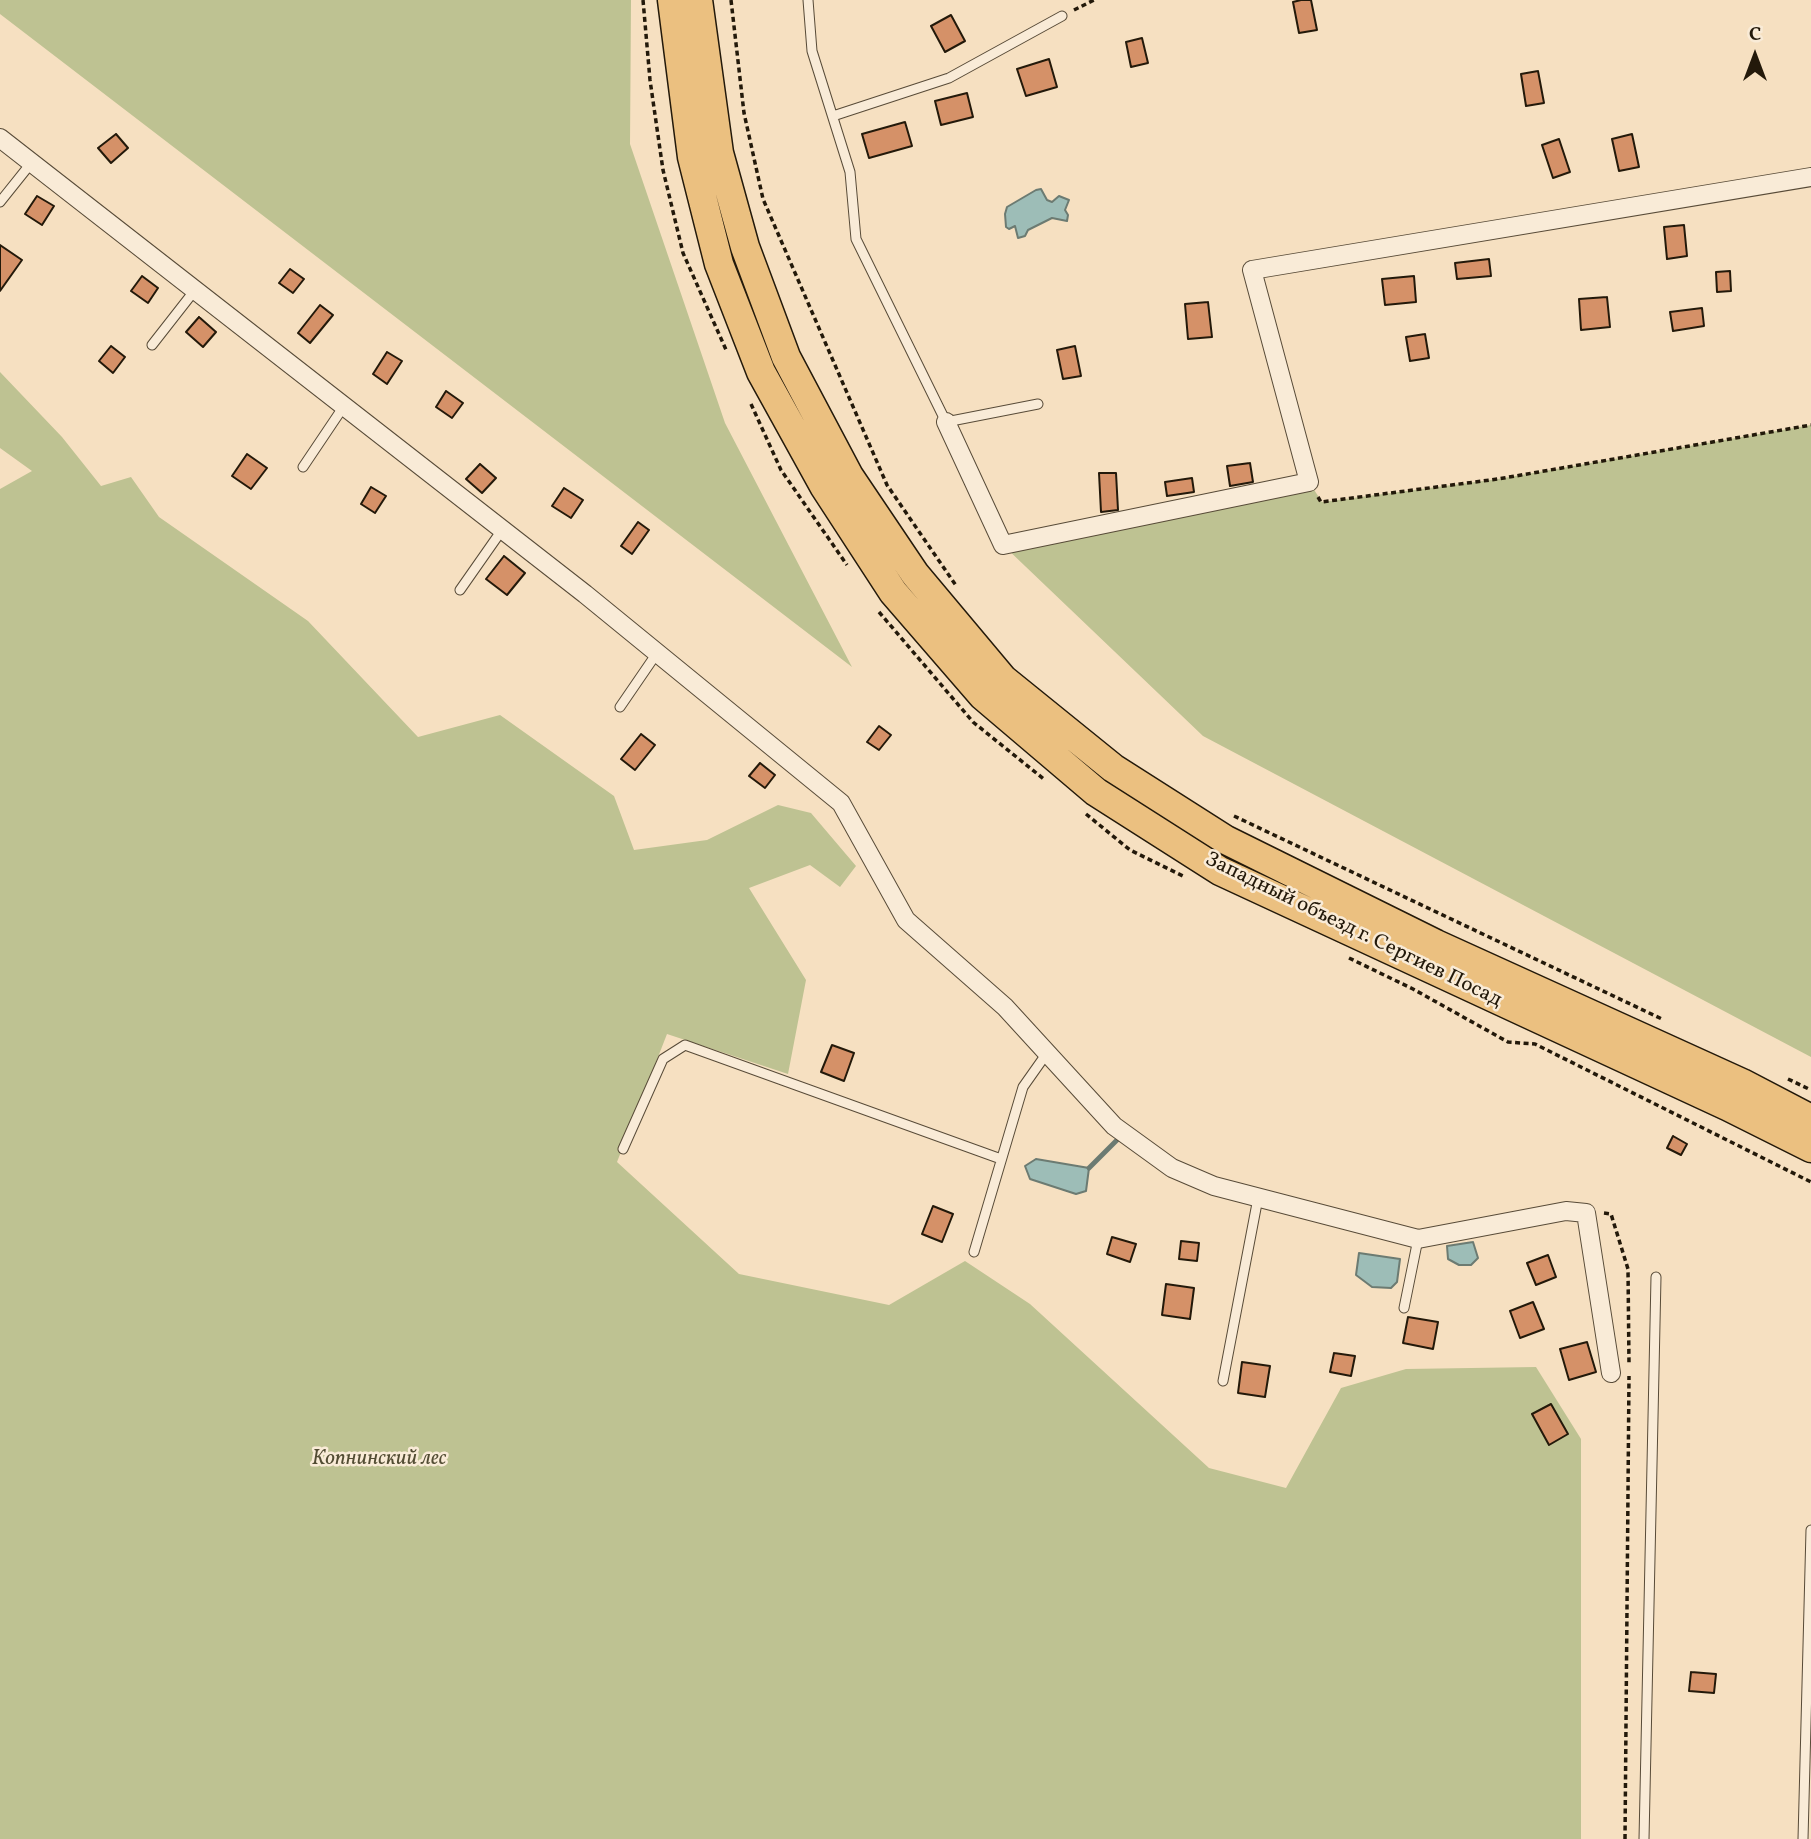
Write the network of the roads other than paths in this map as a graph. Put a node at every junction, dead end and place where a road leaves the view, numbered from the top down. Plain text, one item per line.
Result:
1 (672, 0) edge
2 (698, 0) edge
3 (808, 0) edge
4 (1062, 16) road end
5 (833, 116) junction
6 (0, 138) edge
7 (32, 162) junction
8 (1811, 177) edge
9 (0, 202) edge
10 (195, 290) junction
11 (152, 345) dead end
12 (1038, 404) dead end
13 (344, 406) junction
14 (946, 422) junction
15 (303, 467) dead end
16 (502, 530) junction
17 (460, 590) dead end
18 (657, 653) junction
19 (621, 707) dead end
20 (1047, 1053) junction
21 (1811, 1119) edge
22 (1811, 1148) edge
23 (623, 1149) dead end
24 (1001, 1159) junction
25 (1258, 1198) junction
26 (1418, 1239) junction
27 (974, 1252) dead end
28 (1656, 1277) dead end
29 (1404, 1308) dead end
30 (1611, 1373) dead end
31 (1223, 1381) dead end
32 (1811, 1530) edge
33 (1644, 1839) edge
34 (1803, 1839) edge

1 - 22 main road, Западный объезд г. Сергиев Посад
2 - 21 main road, Западный объезд г. Сергиев Посад
3 - 5 lane
4 - 5 lane
5 - 14 lane
6 - 7 street
7 - 9 lane
7 - 10 street
8 - 14 street
10 - 11 lane
10 - 13 street
12 - 14 lane
13 - 15 lane
13 - 16 street
16 - 17 lane
16 - 18 street
18 - 19 lane
18 - 20 street
20 - 24 lane
20 - 25 street
23 - 24 lane
24 - 27 lane
25 - 26 street
25 - 31 lane
26 - 29 lane
26 - 30 street
28 - 33 lane
32 - 34 lane

